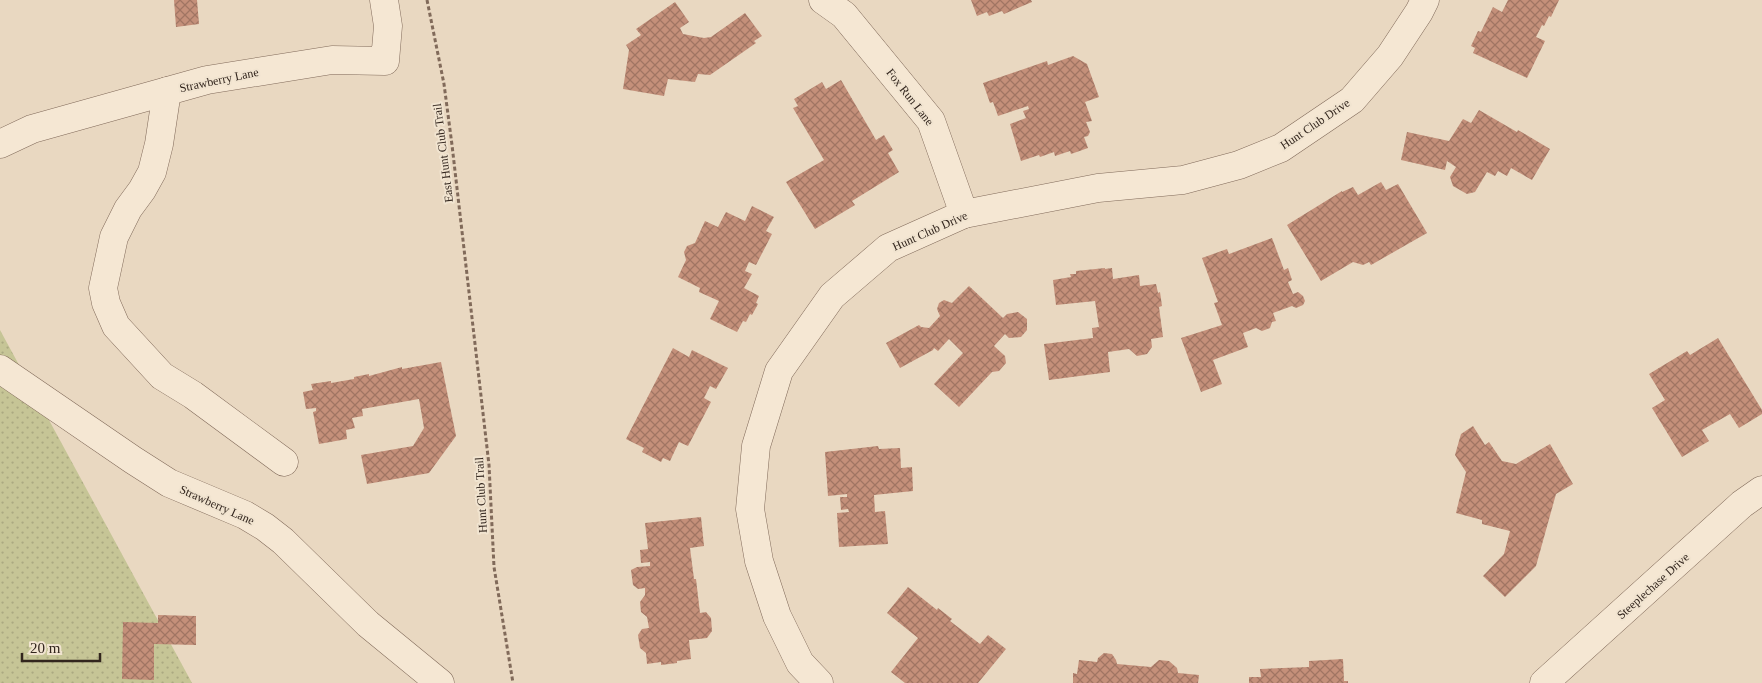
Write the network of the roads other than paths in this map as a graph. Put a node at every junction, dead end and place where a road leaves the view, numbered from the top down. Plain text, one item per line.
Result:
1 (384, 0) edge
2 (823, 0) edge
3 (1425, 0) edge
4 (167, 91) junction
5 (0, 144) edge
6 (964, 214) junction
7 (0, 369) edge
8 (284, 462) dead end
9 (1762, 490) edge
10 (440, 683) edge
11 (819, 683) edge
12 (1544, 683) edge

1 - 4 street, Strawberry Lane
2 - 6 street, Fox Run Lane
3 - 6 street, Hunt Club Drive
4 - 5 street, Strawberry Lane
4 - 8 street
6 - 11 street, Hunt Club Drive
7 - 10 street, Strawberry Lane
9 - 12 street, Steeplechase Drive

